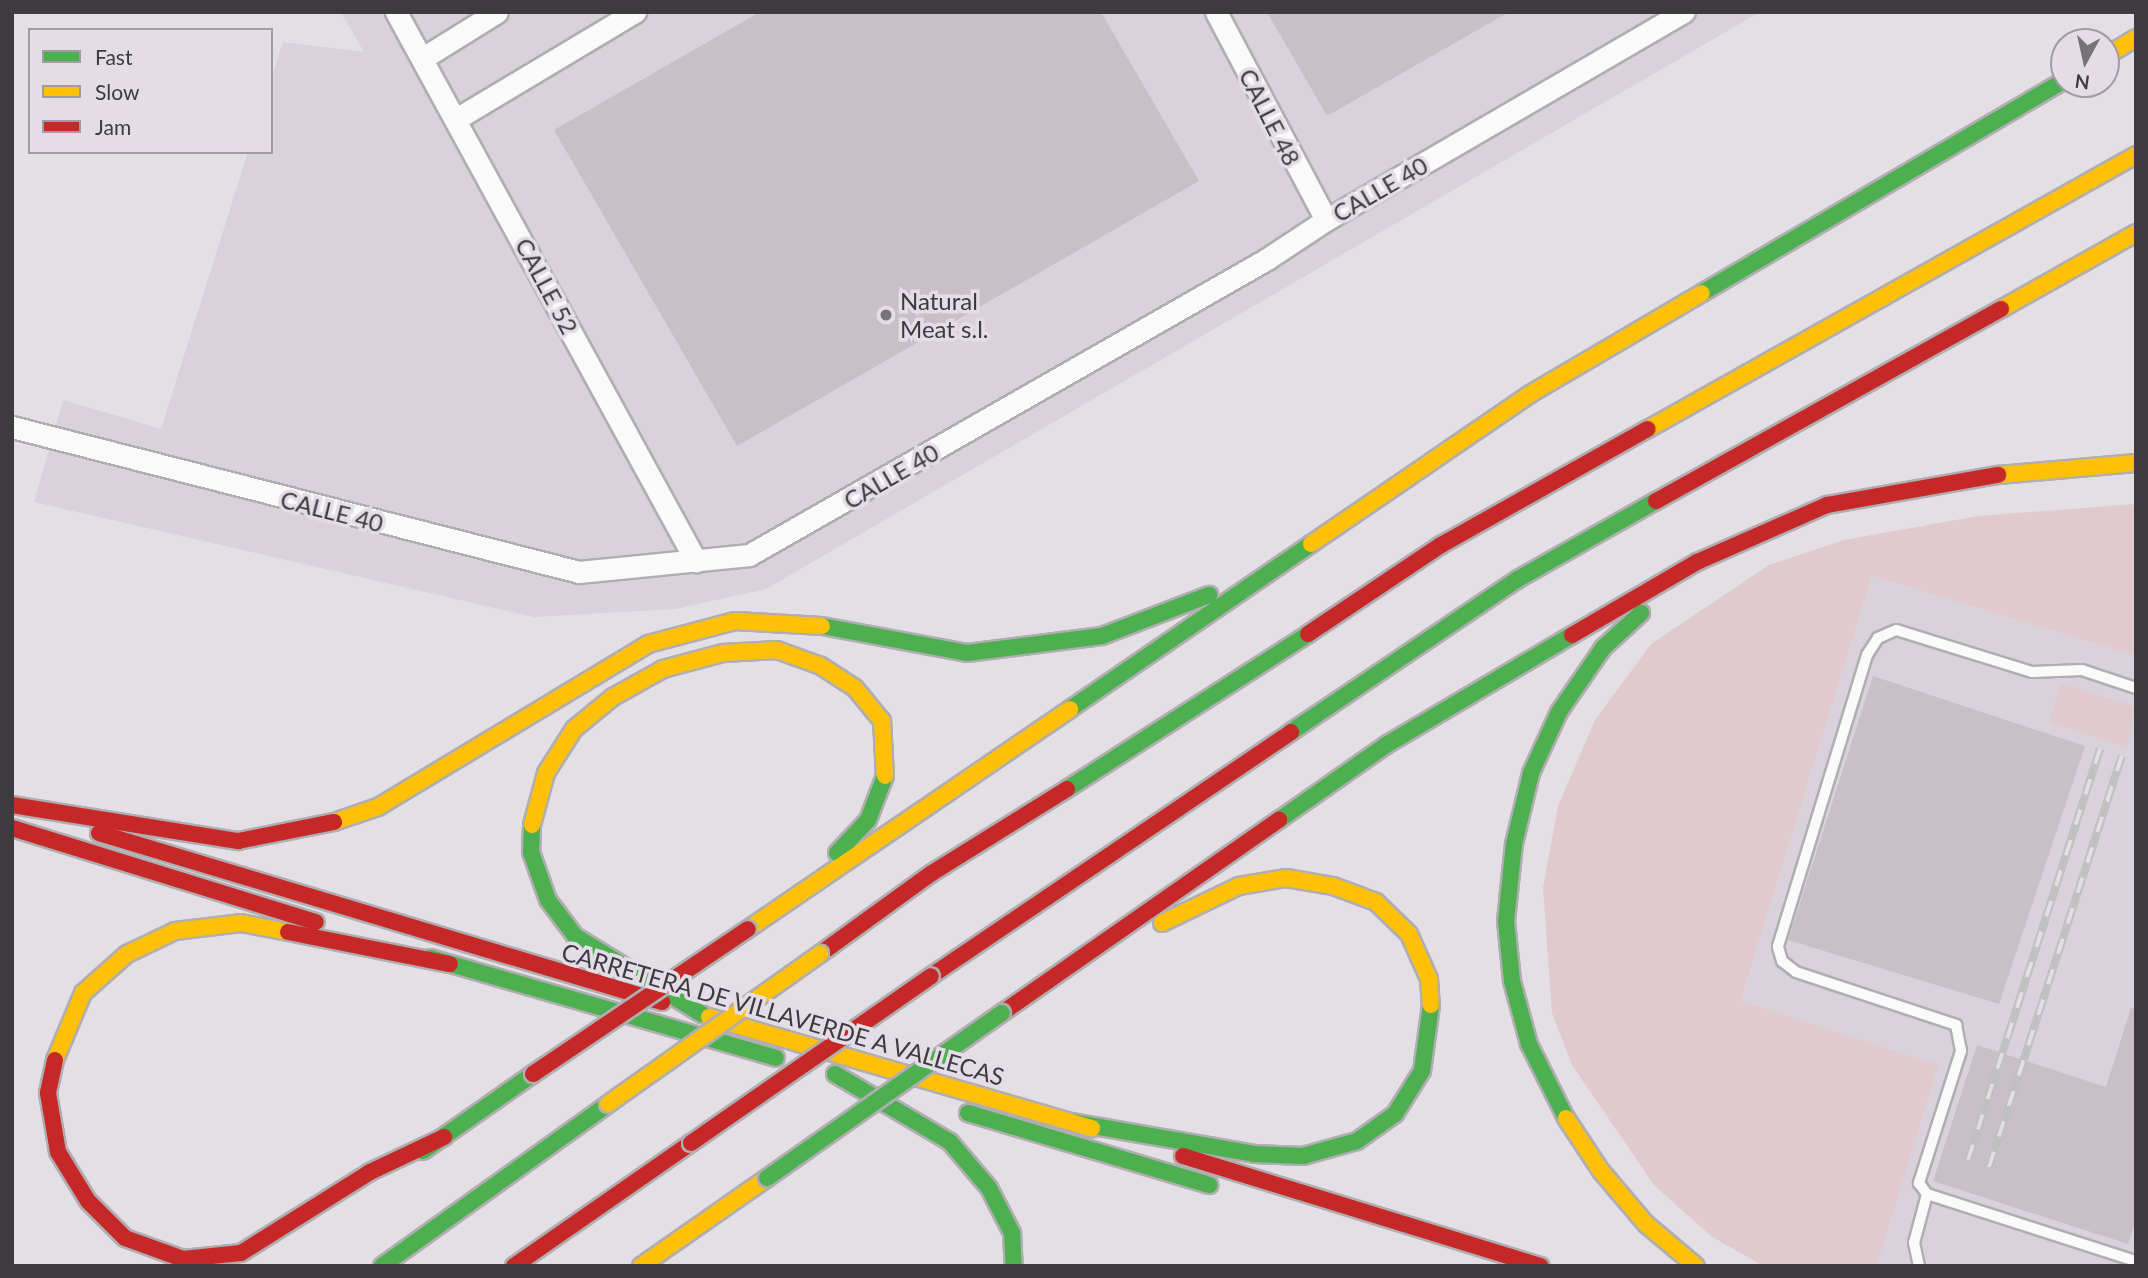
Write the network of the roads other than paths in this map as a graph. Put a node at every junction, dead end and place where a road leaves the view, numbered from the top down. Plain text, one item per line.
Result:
1 (396, 12) edge
2 (497, 12) edge
3 (635, 12) edge
4 (1216, 12) edge
5 (1684, 12) edge
6 (2136, 38) edge
7 (2120, 48) edge
8 (423, 58) junction
9 (2050, 88) edge
10 (456, 119) junction
11 (2136, 155) edge
12 (1326, 220) junction
13 (2136, 233) edge
14 (12, 427) edge
15 (2136, 464) edge
16 (696, 561) junction
17 (1697, 562) junction
18 (1266, 573) junction
19 (2136, 688) edge
20 (12, 806) edge
21 (12, 828) edge
22 (795, 900) junction
23 (450, 964) junction
24 (1062, 970) junction
25 (702, 1014) junction
26 (835, 1074) junction
27 (914, 1097) dead end
28 (954, 1109) dead end
29 (1071, 1122) junction
30 (444, 1137) junction
31 (1230, 1191) dead end
32 (1927, 1194) junction
33 (303, 1236) dead end
34 (1428, 1250) dead end
35 (2134, 1260) edge
36 (382, 1266) edge
37 (514, 1266) edge
38 (641, 1266) edge
39 (1014, 1266) edge
40 (1480, 1266) edge
41 (1540, 1266) edge
42 (1696, 1266) edge
43 (1919, 1266) edge

1 - 8 street, CALLE 52
2 - 8 street
3 - 10 street
4 - 12 street, CALLE 48
5 - 12 street, CALLE 40
6 - 7 main road
8 - 10 street, CALLE 52
9 - 18 main road
10 - 16 street, CALLE 52
11 - 36 main road, bridge
12 - 16 street, CALLE 40
13 - 37 main road, bridge
14 - 16 street, CALLE 40
15 - 17 main road
17 - 24 main road
17 - 42 main road
18 - 20 main road
18 - 22 main road
19 - 32 lane
20 - 25 main road, CARRETERA DE VILLAVERDE A VALLECAS
21 - 23 main road, CARRETERA DE VILLAVERDE A VALLECAS
22 - 25 main road
22 - 30 main road, bridge
23 - 26 main road, CARRETERA DE VILLAVERDE A VALLECAS
23 - 30 main road
24 - 29 main road
24 - 38 main road, bridge
25 - 29 main road, CARRETERA DE VILLAVERDE A VALLECAS
26 - 27 main road, CARRETERA DE VILLAVERDE A VALLECAS
26 - 39 main road
28 - 31 main road, CARRETERA DE VILLAVERDE A VALLECAS
29 - 41 main road, CARRETERA DE VILLAVERDE A VALLECAS
30 - 33 main road
32 - 35 lane
32 - 43 lane
34 - 40 main road

